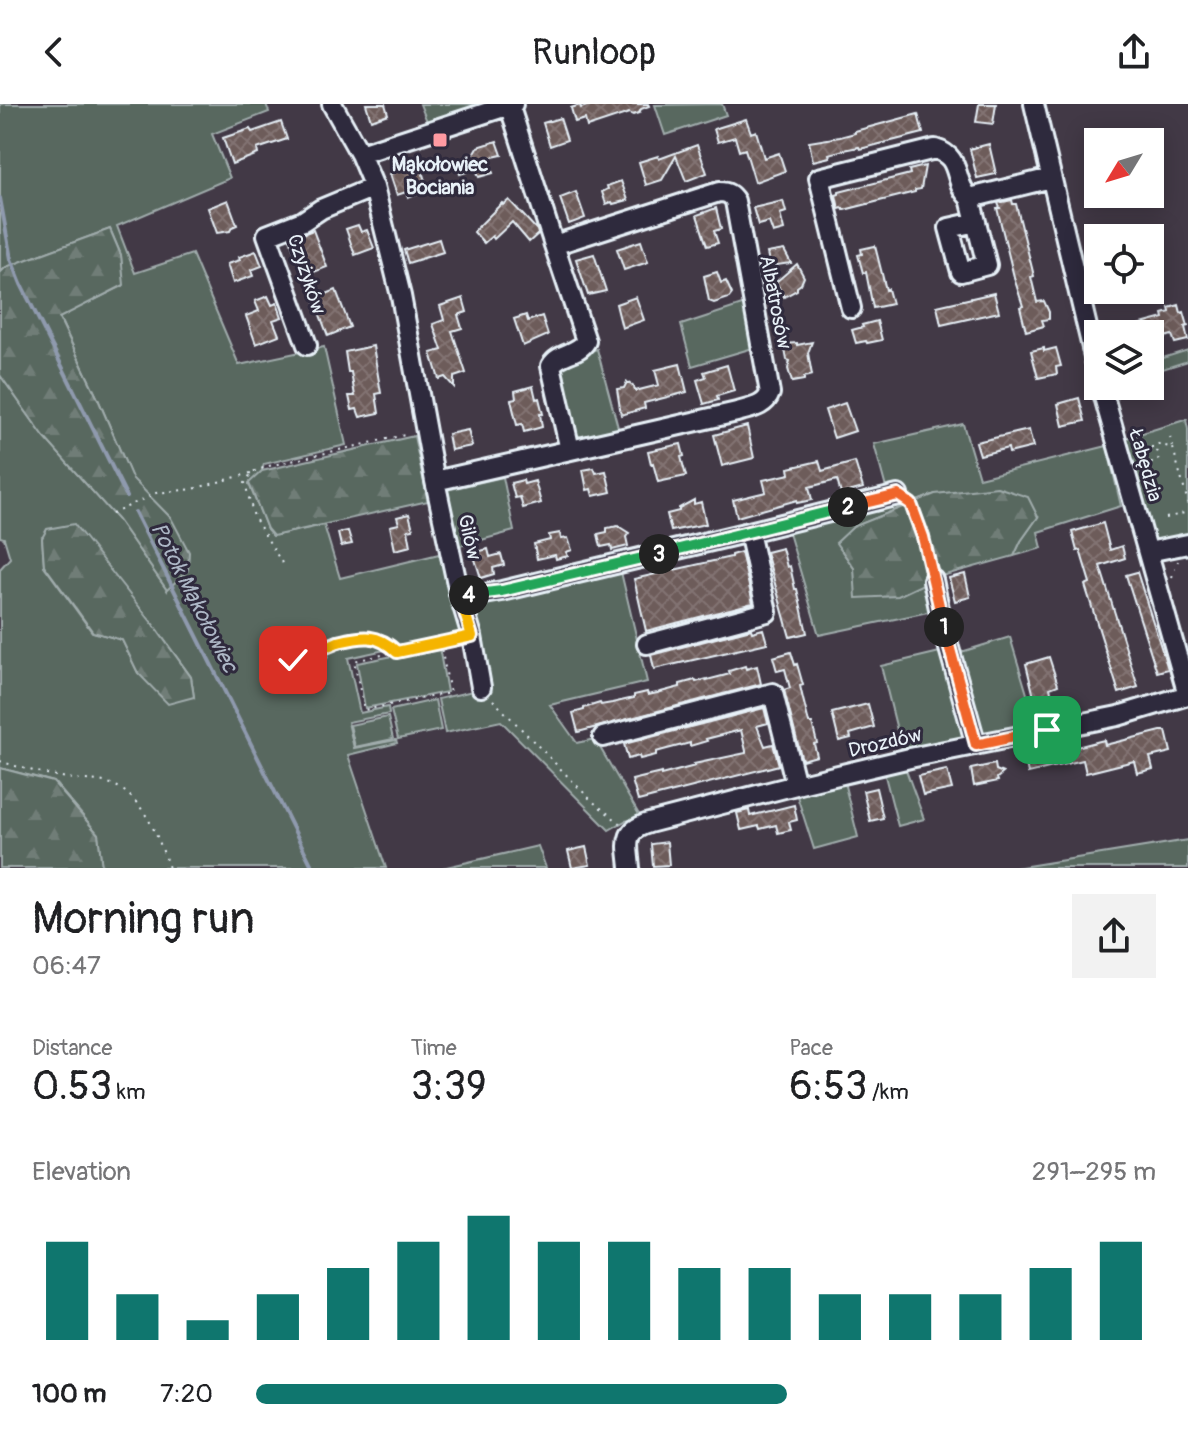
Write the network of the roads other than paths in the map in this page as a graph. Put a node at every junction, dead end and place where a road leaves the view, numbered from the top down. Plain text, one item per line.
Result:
1 (332, 104) edge
2 (511, 104) edge
3 (1034, 104) edge
4 (360, 154) junction
5 (1051, 178) junction
6 (374, 187) junction
7 (970, 198) junction
8 (976, 222) dead end
9 (554, 245) junction
10 (851, 308) dead end
11 (1085, 320) edge
12 (307, 345) dead end
13 (1105, 400) edge
14 (570, 450) junction
15 (435, 481) junction
16 (898, 495) road end
17 (749, 532) junction
18 (1184, 550) edge
19 (1148, 552) junction
20 (933, 580) road end
21 (459, 593) junction
22 (647, 644) dead end
23 (481, 687) road end
24 (1188, 695) edge
25 (603, 737) dead end
26 (976, 745) junction
27 (796, 785) junction
28 (630, 868) edge

1 - 4 street, Gilów
2 - 4 street
2 - 9 street
3 - 5 street
4 - 6 street, Gilów
5 - 7 street
5 - 11 street
6 - 12 street, Czyżyków
6 - 15 street, Gilów
7 - 8 street
7 - 10 street
9 - 14 street
9 - 14 street, Albatrosów
13 - 19 street, Łabędzia
14 - 15 street, Albatrosów
15 - 21 street, Gilów
16 - 17 street
17 - 21 street
17 - 22 street
18 - 19 street
19 - 24 street, Łabędzia
20 - 26 street
21 - 23 street, Gilów
24 - 26 street, Drozdów
25 - 27 street
26 - 27 street, Drozdów
27 - 28 street, Drozdów

